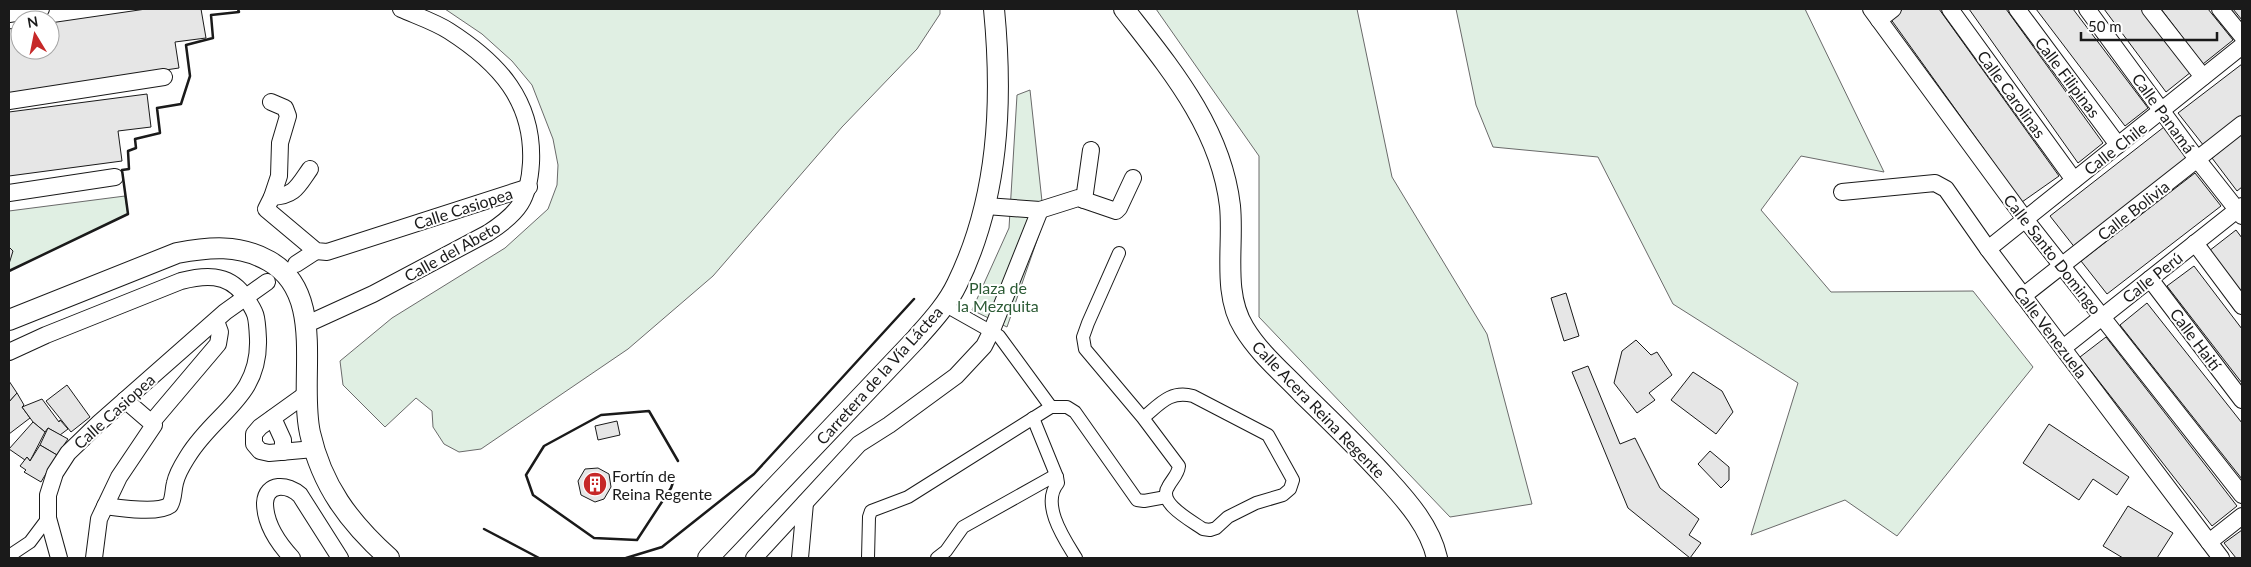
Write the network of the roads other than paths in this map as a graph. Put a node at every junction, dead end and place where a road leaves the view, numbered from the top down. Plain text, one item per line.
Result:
1 (41, 9) edge
2 (401, 9) edge
3 (994, 9) edge
4 (1124, 9) edge
5 (1893, 9) edge
6 (1950, 9) edge
7 (2017, 9) edge
8 (2087, 9) edge
9 (2150, 9) edge
10 (2220, 9) edge
11 (9, 14) edge
12 (1875, 14) edge
13 (2242, 36) edge
14 (2242, 46) edge
15 (164, 77) dead end
16 (2203, 77) junction
17 (9, 101) edge
18 (271, 102) dead end
19 (2161, 111) junction
20 (2242, 124) edge
21 (2118, 145) junction
22 (1091, 150) dead end
23 (2198, 159) junction
24 (310, 169) dead end
25 (115, 177) dead end
26 (1133, 178) dead end
27 (2074, 180) junction
28 (529, 186) junction
29 (9, 192) edge
30 (1842, 192) dead end
31 (1084, 200) junction
32 (269, 203) junction
33 (986, 206) junction
34 (1040, 210) junction
35 (2241, 210) edge
36 (2025, 219) junction
37 (2195, 243) junction
38 (1988, 249) junction
39 (316, 251) junction
40 (1118, 253) dead end
41 (296, 264) dead end
42 (2062, 266) junction
43 (2150, 279) junction
44 (267, 282) dead end
45 (242, 293) junction
46 (2023, 296) junction
47 (944, 305) junction
48 (2242, 306) edge
49 (36, 310) junction
50 (2102, 317) junction
51 (9, 320) edge
52 (216, 320) junction
53 (305, 325) junction
54 (992, 330) junction
55 (46, 334) junction
56 (2062, 348) junction
57 (9, 352) edge
58 (306, 394) junction
59 (125, 400) junction
60 (2242, 400) edge
61 (1050, 407) junction
62 (273, 418) junction
63 (1033, 418) junction
64 (1143, 418) junction
65 (152, 422) junction
66 (314, 449) junction
67 (283, 452) junction
68 (1057, 477) junction
69 (2242, 495) edge
70 (1166, 497) junction
71 (805, 502) junction
72 (105, 506) junction
73 (2242, 516) edge
74 (48, 518) junction
75 (2209, 542) junction
76 (9, 556) edge
77 (59, 558) edge
78 (94, 558) edge
79 (292, 558) edge
80 (340, 558) edge
81 (389, 558) edge
82 (708, 558) edge
83 (754, 558) edge
84 (800, 558) edge
85 (868, 558) edge
86 (937, 558) edge
87 (1076, 558) edge
88 (1437, 558) edge
89 (2222, 558) edge

1 - 11 street
2 - 28 street, Calle del Abeto
3 - 33 street, Carretera de la Vía Láctea
4 - 88 street, Calle Acera Reina Regente
5 - 12 street
6 - 27 street, Calle Carolinas
7 - 21 street, Calle Filipinas
8 - 19 street, Calle Panamá
9 - 16 street
10 - 13 street
12 - 36 street, Calle Santo Domingo
14 - 16 street, Calle Chile
15 - 17 street
16 - 19 street, Calle Chile
18 - 32 street
19 - 21 street, Calle Chile
19 - 23 street, Calle Panamá
20 - 23 street, Calle Bolivia
21 - 27 street, Calle Chile
22 - 31 street
23 - 35 street, Calle Panamá
23 - 42 street, Calle Bolivia
24 - 32 street
25 - 29 street
26 - 31 street
27 - 36 street, Calle Chile
28 - 39 street, Calle Casiopea
28 - 53 street, Calle del Abeto
30 - 38 street, Calle Venezuela
31 - 34 street
32 - 39 street
33 - 34 street
33 - 47 street, Carretera de la Vía Láctea
34 - 54 street
35 - 37 street, Calle Perú
36 - 38 street, Calle Chile
36 - 42 street, Calle Santo Domingo
37 - 43 street, Calle Perú
37 - 48 street
38 - 46 street, Calle Venezuela
39 - 41 street
40 - 64 street
42 - 46 street, Calle Bolivia
42 - 50 street, Calle Santo Domingo
43 - 50 street, Calle Perú
43 - 60 street, Calle Haití
44 - 45 street, Calle Casiopea
45 - 52 street, Calle Casiopea
45 - 55 street
45 - 72 street
46 - 56 street, Calle Venezuela
47 - 54 street
47 - 82 street, Carretera de la Vía Láctea
49 - 51 street
49 - 53 street
49 - 55 street
50 - 56 street, Calle Perú
50 - 69 street, Calle Santo Domingo
52 - 59 street, Calle Casiopea
52 - 65 street
53 - 58 street
54 - 61 street
54 - 71 street
55 - 57 street
56 - 75 street, Calle Venezuela
58 - 62 street
58 - 66 street
59 - 65 street
59 - 74 street, Calle Casiopea
61 - 63 street
61 - 70 street
62 - 67 street
62 - 67 street
63 - 68 street
63 - 85 street
64 - 70 street
64 - 70 street
65 - 72 street
66 - 67 street
66 - 81 street
68 - 86 street
68 - 87 street
71 - 83 street
71 - 84 street
72 - 78 street
73 - 75 street
74 - 76 street
74 - 77 street, Calle Casiopea
75 - 89 street, Calle Venezuela
79 - 80 street

